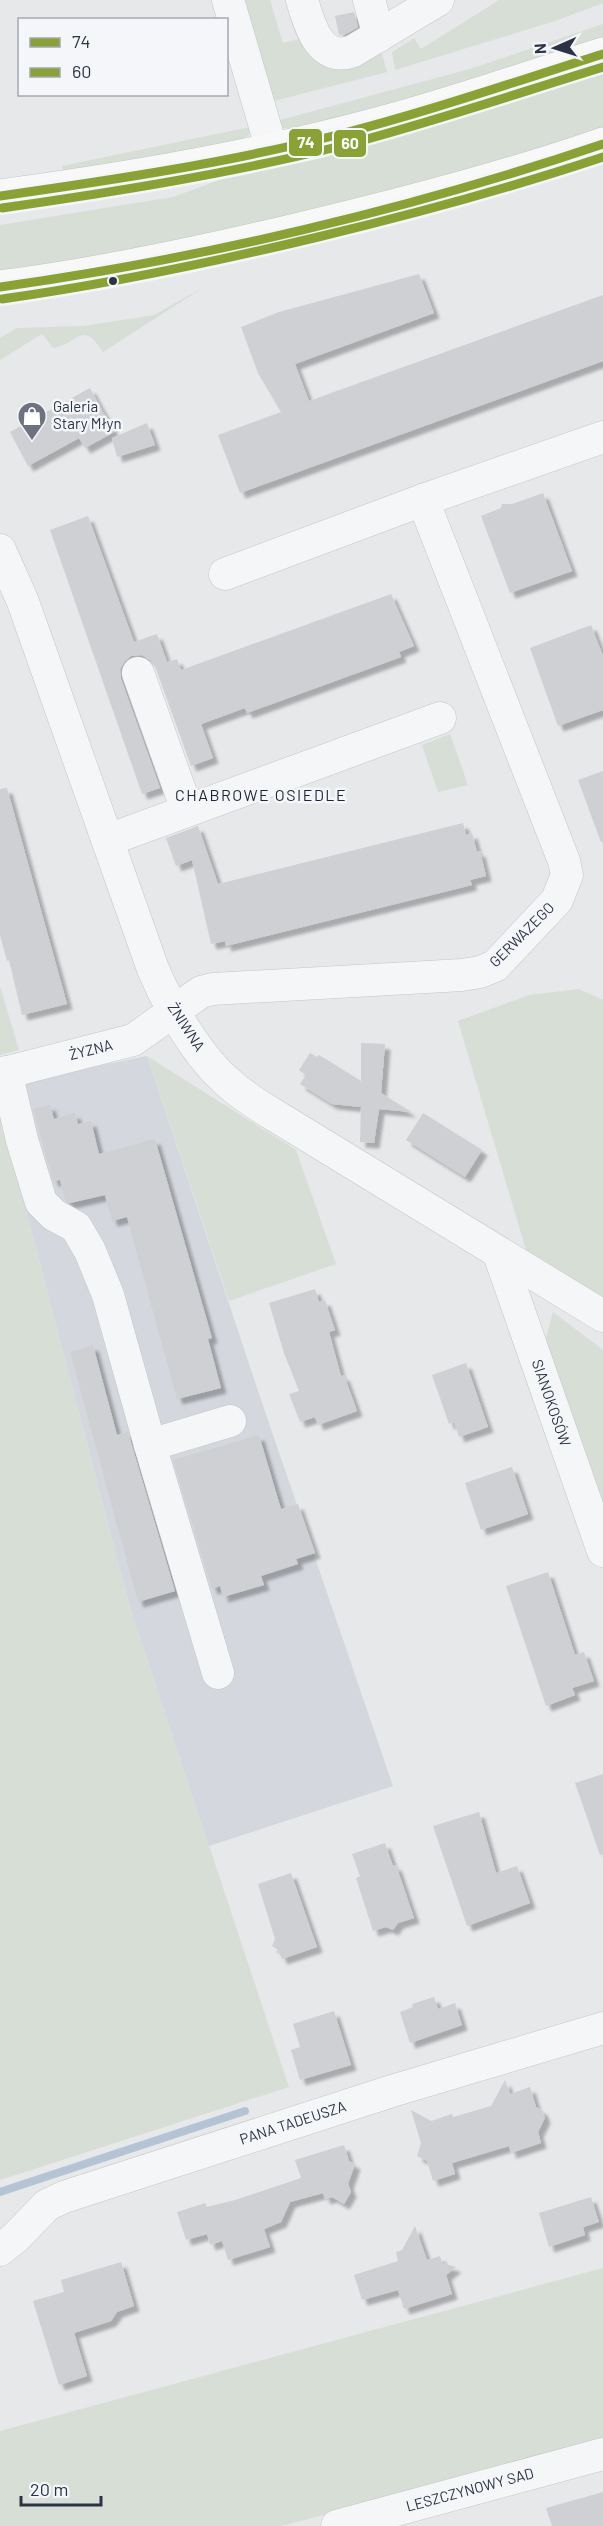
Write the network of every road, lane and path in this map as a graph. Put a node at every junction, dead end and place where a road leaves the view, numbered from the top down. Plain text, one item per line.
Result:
1 (228, 0) edge
2 (302, 0) edge
3 (369, 0) edge
4 (438, 0) edge
5 (379, 36) junction
6 (603, 54) edge
7 (603, 144) edge
8 (272, 150) junction
9 (0, 196) edge
10 (0, 287) edge
11 (603, 437) edge
12 (423, 500) junction
13 (0, 550) edge
14 (225, 574) dead end
15 (138, 673) dead end
16 (440, 718) dead end
17 (187, 810) junction
18 (108, 840) junction
19 (174, 1011) junction
20 (3, 1073) edge
21 (499, 1254) junction
22 (603, 1316) edge
23 (230, 1421) dead end
24 (150, 1445) junction
25 (603, 1551) edge
26 (219, 1673) dead end
27 (603, 2028) edge
28 (0, 2250) edge
29 (603, 2454) edge
30 (337, 2526) edge

1 - 8 street
2 - 5 street
3 - 5 street
4 - 5 street
6 - 8 main road
7 - 10 main road
8 - 9 main road
11 - 12 street
12 - 14 street
12 - 19 street, GERWAZEGO
13 - 18 street, ŻNIWNA
15 - 17 street
16 - 17 street
17 - 18 street
18 - 19 street, ŻNIWNA
19 - 20 street, ŻYZNA
19 - 21 street, ŻNIWNA
20 - 24 street
21 - 22 street, ŻNIWNA
21 - 25 street, SIANOKOSÓW
23 - 24 street
24 - 26 street
27 - 28 street, PANA TADEUSZA
29 - 30 street, LESZCZYNOWY SAD

